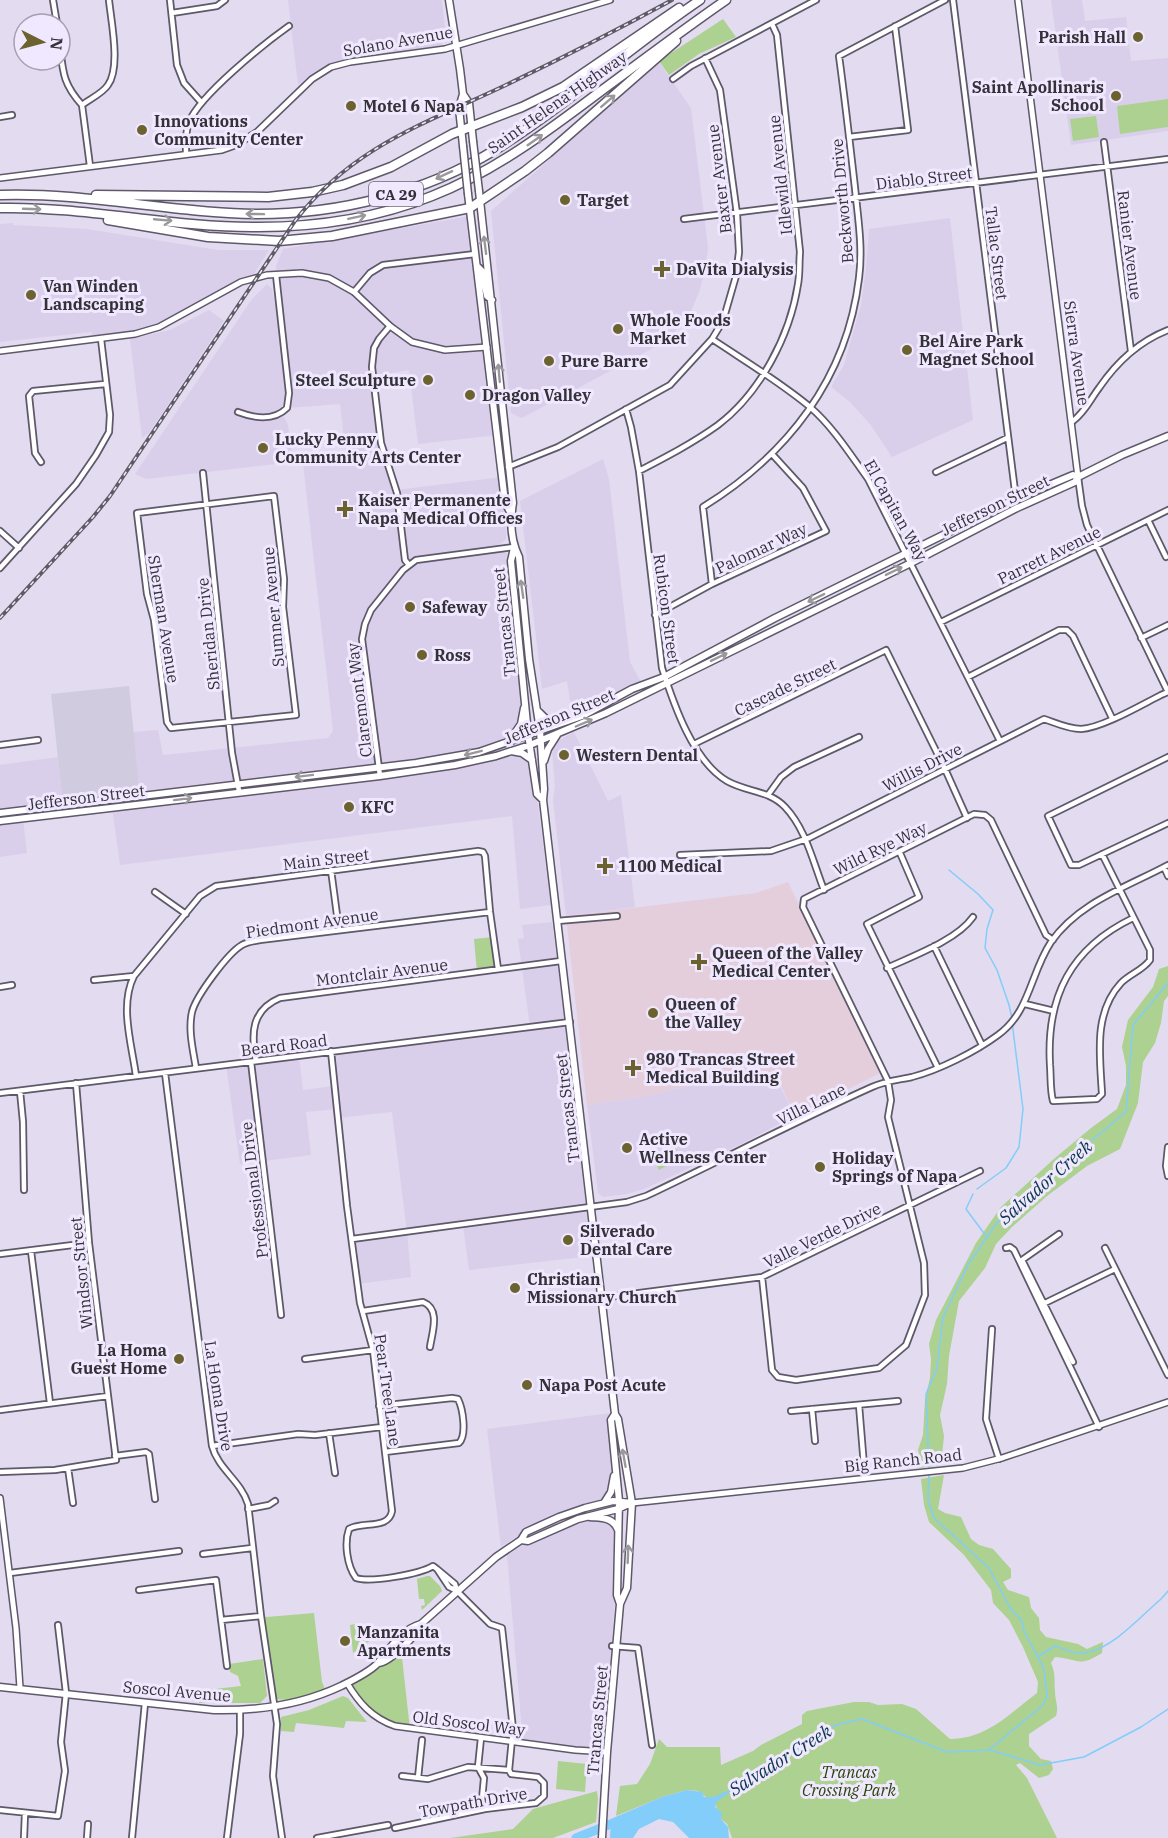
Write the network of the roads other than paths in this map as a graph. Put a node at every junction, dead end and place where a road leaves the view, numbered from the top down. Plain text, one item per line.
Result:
1 (109, 0) edge
2 (170, 0) edge
3 (225, 0) edge
4 (449, 0) edge
5 (610, 0) edge
6 (692, 0) edge
7 (700, 0) edge
8 (726, 0) edge
9 (816, 0) edge
10 (945, 0) edge
11 (953, 0) edge
12 (1018, 0) edge
13 (714, 9) junction
14 (172, 13) junction
15 (772, 24) junction
16 (289, 26) dead end
17 (895, 26) junction
18 (456, 46) junction
19 (705, 58) junction
20 (63, 72) edge
21 (673, 79) dead end
22 (463, 94) junction
23 (201, 102) junction
24 (82, 105) junction
25 (12, 115) dead end
26 (0, 117) edge
27 (472, 126) junction
28 (461, 130) junction
29 (849, 137) junction
30 (1104, 141) dead end
31 (186, 154) junction
32 (1168, 159) edge
33 (90, 166) junction
34 (1107, 167) junction
35 (1040, 175) junction
36 (0, 178) edge
37 (976, 183) junction
38 (0, 195) edge
39 (35, 195) junction
40 (856, 199) junction
41 (480, 202) junction
42 (795, 206) junction
43 (0, 208) edge
44 (470, 208) junction
45 (63, 210) junction
46 (738, 214) junction
47 (684, 219) dead end
48 (475, 254) junction
49 (477, 265) junction
50 (276, 275) junction
51 (354, 292) junction
52 (492, 300) junction
53 (390, 326) junction
54 (1168, 330) edge
55 (101, 339) junction
56 (712, 339) junction
57 (497, 345) junction
58 (487, 347) junction
59 (0, 351) edge
60 (1131, 351) junction
61 (764, 373) junction
62 (105, 384) junction
63 (811, 408) junction
64 (626, 409) junction
65 (238, 412) dead end
66 (1072, 421) junction
67 (1168, 436) edge
68 (1007, 438) junction
69 (498, 441) junction
70 (772, 454) junction
71 (41, 462) dead end
72 (508, 467) junction
73 (639, 471) junction
74 (936, 472) dead end
75 (202, 473) dead end
76 (1078, 477) junction
77 (1016, 499) junction
78 (206, 505) junction
79 (1017, 508) junction
80 (1168, 510) edge
81 (511, 514) junction
82 (1148, 520) junction
83 (0, 531) edge
84 (1096, 545) junction
85 (514, 547) junction
86 (19, 548) junction
87 (907, 554) junction
88 (1166, 557) dead end
89 (911, 563) junction
90 (409, 565) junction
91 (0, 568) edge
92 (712, 585) junction
93 (516, 604) junction
94 (655, 615) junction
95 (941, 622) junction
96 (1168, 625) edge
97 (526, 629) junction
98 (519, 632) junction
99 (1141, 638) junction
100 (529, 659) junction
101 (968, 677) junction
102 (665, 680) junction
103 (1168, 692) edge
104 (526, 698) junction
105 (536, 705) junction
106 (1112, 718) junction
107 (229, 722) junction
108 (561, 723) junction
109 (540, 730) junction
110 (558, 733) junction
111 (528, 734) junction
112 (859, 736) dead end
113 (38, 740) dead end
114 (541, 740) junction
115 (509, 741) junction
116 (1000, 741) junction
117 (694, 744) junction
118 (0, 745) edge
119 (530, 745) junction
120 (510, 751) junction
121 (1168, 757) edge
122 (532, 760) junction
123 (542, 767) junction
124 (379, 768) junction
125 (945, 769) junction
126 (380, 776) junction
127 (238, 788) junction
128 (768, 795) junction
129 (543, 800) junction
130 (0, 813) edge
131 (967, 818) junction
132 (0, 821) edge
133 (1168, 823) edge
134 (805, 839) junction
135 (900, 853) junction
136 (1102, 854) junction
137 (680, 855) dead end
138 (1166, 866) edge
139 (331, 870) junction
140 (1168, 876) edge
141 (1119, 889) junction
142 (824, 890) junction
143 (155, 892) dead end
144 (490, 912) junction
145 (186, 914) junction
146 (617, 916) dead end
147 (973, 916) dead end
148 (1133, 918) junction
149 (557, 921) junction
150 (339, 930) junction
151 (1053, 940) junction
152 (934, 946) junction
153 (561, 961) junction
154 (887, 968) junction
155 (498, 969) junction
156 (134, 976) junction
157 (94, 981) dead end
158 (12, 985) dead end
159 (0, 987) edge
160 (1025, 1004) junction
161 (1054, 1011) junction
162 (570, 1022) junction
163 (982, 1045) junction
164 (331, 1052) junction
165 (253, 1062) junction
166 (196, 1068) junction
167 (938, 1068) junction
168 (165, 1073) junction
169 (136, 1076) junction
170 (888, 1081) junction
171 (76, 1083) junction
172 (20, 1091) junction
173 (0, 1093) edge
174 (1168, 1147) edge
175 (980, 1171) dead end
176 (1168, 1176) edge
177 (24, 1190) dead end
178 (910, 1206) junction
179 (592, 1208) junction
180 (1059, 1234) dead end
181 (352, 1239) junction
182 (89, 1243) junction
183 (1006, 1248) dead end
184 (1105, 1248) dead end
185 (31, 1251) junction
186 (0, 1254) edge
187 (1115, 1269) junction
188 (762, 1277) junction
189 (601, 1298) junction
190 (1045, 1303) junction
191 (363, 1311) junction
192 (281, 1315) dead end
193 (992, 1329) dead end
194 (430, 1347) dead end
195 (373, 1350) junction
196 (305, 1359) dead end
197 (1073, 1362) dead end
198 (1168, 1374) edge
199 (108, 1396) junction
200 (898, 1401) dead end
201 (1168, 1402) edge
202 (50, 1403) junction
203 (859, 1405) junction
204 (379, 1406) junction
205 (812, 1409) junction
206 (0, 1410) edge
207 (791, 1411) dead end
208 (615, 1414) junction
209 (382, 1427) junction
210 (1099, 1427) junction
211 (329, 1433) junction
212 (815, 1441) dead end
213 (212, 1446) junction
214 (385, 1452) junction
215 (615, 1452) junction
216 (116, 1458) junction
217 (999, 1459) junction
218 (69, 1468) junction
219 (0, 1472) edge
220 (335, 1473) dead end
221 (865, 1478) junction
222 (0, 1498) edge
223 (155, 1499) dead end
224 (275, 1501) dead end
225 (618, 1501) junction
226 (73, 1503) dead end
227 (603, 1503) junction
228 (632, 1503) junction
229 (248, 1509) junction
230 (618, 1509) junction
231 (561, 1516) junction
232 (583, 1517) junction
233 (535, 1537) junction
234 (521, 1540) junction
235 (619, 1541) junction
236 (252, 1548) junction
237 (180, 1551) dead end
238 (203, 1554) dead end
239 (10, 1574) junction
240 (139, 1590) dead end
241 (457, 1591) junction
242 (620, 1604) junction
243 (261, 1616) junction
244 (221, 1620) junction
245 (58, 1625) dead end
246 (615, 1646) junction
247 (227, 1666) dead end
248 (348, 1683) junction
249 (0, 1687) edge
250 (20, 1688) junction
251 (66, 1693) junction
252 (146, 1703) junction
253 (274, 1709) junction
254 (240, 1711) junction
255 (481, 1738) junction
256 (422, 1740) dead end
257 (512, 1742) junction
258 (652, 1745) dead end
259 (607, 1752) junction
260 (478, 1767) junction
261 (509, 1770) junction
262 (402, 1776) dead end
263 (418, 1778) junction
264 (0, 1810) edge
265 (481, 1810) junction
266 (26, 1813) junction
267 (88, 1824) dead end
268 (388, 1825) dead end
269 (395, 1828) dead end
270 (24, 1838) edge
271 (87, 1838) edge
272 (132, 1838) edge
273 (227, 1838) edge
274 (282, 1838) edge
275 (317, 1838) edge
276 (602, 1838) edge

1 - 24 street
2 - 14 street
3 - 14 street
4 - 18 main road
5 - 18 street, Solano Avenue
6 - 27 highway
7 -> 39 highway, Saint Helena Highway / CA 29
8 - 13 highway, Saint Helena Highway / CA 29
9 - 15 street
10 - 17 street, Beckworth Drive
11 - 37 street, Tallac Street
12 - 35 street, Sierra Avenue
41 -> 13 highway
45 -> 13 highway, Saint Helena Highway / CA 29
14 - 23 street
15 - 19 street
15 - 42 street, Idlewild Avenue
16 - 23 street
17 - 29 street, Beckworth Drive
17 - 29 street
18 - 22 main road
18 - 31 street, Solano Avenue
19 - 21 street
19 - 46 street, Baxter Avenue
20 - 24 street
22 - 27 main road, Trancas Street
22 - 28 main road, Trancas Street
23 - 31 street
24 - 33 street
25 - 26 street
27 - 28 highway
27 - 41 main road, Trancas Street, bridge
28 - 39 highway
28 - 44 main road, Trancas Street, bridge
29 - 40 street, Beckworth Drive
30 - 34 street, Ranier Avenue
31 - 33 street, Solano Avenue
32 - 34 street, Diablo Street
33 - 36 street, Solano Avenue
34 - 35 street, Diablo Street
34 - 60 street, Ranier Avenue
35 - 37 street, Diablo Street
35 - 66 street, Sierra Avenue
37 - 40 street, Diablo Street
37 - 68 street, Tallac Street
38 - 39 highway, Saint Helena Highway / CA 29
40 - 42 street, Diablo Street
40 - 63 street, Beckworth Drive
41 - 44 highway
52 -> 41 main road, Trancas Street
42 - 46 street, Diablo Street
42 - 61 street, Idlewild Avenue
43 -> 45 highway, Saint Helena Highway / CA 29
44 - 45 highway
44 - 48 main road, Trancas Street
46 - 47 street, Diablo Street
46 - 56 street, Baxter Avenue
48 - 49 main road, Trancas Street
48 - 51 street
49 - 52 main road
49 - 58 main road, Trancas Street
50 - 51 street
50 - 55 street
50 - 65 street
51 - 53 street
52 - 57 main road, Trancas Street
53 - 58 street
53 - 90 street
54 - 60 street
55 - 59 street
55 - 62 street
56 - 61 street, El Capitan Way
56 - 64 street, Baxter Avenue
57 - 58 main road
72 -> 57 main road, Trancas Street
58 - 69 main road, Trancas Street
60 - 66 street
61 - 63 street, El Capitan Way
61 - 73 street, Idlewild Avenue
62 - 71 street
62 - 86 street
63 - 70 street, Beckworth Drive
63 - 87 street, El Capitan Way
64 - 72 street, Baxter Avenue
64 - 73 street, Rubicon Street
66 - 76 street, Sierra Avenue
67 - 76 main road, Jefferson Street
68 - 74 street
68 - 77 street, Tallac Street
69 - 72 main road
69 - 81 main road, Trancas Street
70 - 92 street, Beckworth Drive
70 - 92 street, Palomar Way
72 - 81 main road, Trancas Street
73 - 94 street, Rubicon Street
75 - 78 street, Sheridan Drive
76 - 77 main road, Jefferson Street
76 - 79 main road, Jefferson Street
76 - 84 street, Sierra Avenue
77 - 79 street, Tallac Street
77 - 87 main road, Jefferson Street
78 - 107 street, Sheridan Drive
78 - 107 street, Sherman Avenue
78 - 107 street, Sumner Avenue
79 - 89 main road, Jefferson Street
80 - 82 street, Parrett Avenue
81 - 85 main road, Trancas Street
82 - 84 street, Parrett Avenue
82 - 88 street
83 - 86 street
84 - 95 street, Parrett Avenue
84 - 99 street, Sierra Avenue
85 - 90 street
85 - 93 main road, Trancas Street
97 -> 85 main road, Trancas Street
86 - 91 street
87 - 89 street, El Capitan Way
87 -> 102 main road, Jefferson Street
89 - 95 street, El Capitan Way
102 -> 89 main road, Jefferson Street
90 - 124 street, Claremont Way
92 - 94 street, Palomar Way
93 - 97 main road
93 - 98 main road, Trancas Street
94 - 102 street, Rubicon Street
95 - 101 street, El Capitan Way
96 - 99 street
97 - 100 main road, Trancas Street
98 - 100 main road
98 - 104 main road, Trancas Street
99 - 103 street, Sierra Avenue
100 - 105 main road, Trancas Street
101 - 106 street
101 - 116 street, El Capitan Way
102 - 108 main road, Jefferson Street
110 -> 102 main road, Jefferson Street
102 - 117 street, Rubicon Street
103 - 106 street, Willis Drive
104 - 111 main road, Trancas Street
104 - 115 main road
105 - 108 main road
105 - 109 main road, Trancas Street
106 - 116 street, Willis Drive
107 - 127 street, Sheridan Drive
108 - 109 main road, Jefferson Street
109 - 111 main road, Jefferson Street
109 - 114 main road, Trancas Street
110 - 114 main road, Jefferson Street
110 - 123 main road
111 - 115 main road, Jefferson Street
111 - 119 main road, Trancas Street
112 - 128 street
113 - 118 street
114 - 119 main road, Jefferson Street
114 - 123 main road, Trancas Street
115 -> 124 main road, Jefferson Street
116 - 125 street, Willis Drive
117 - 125 street, Cascade Street
117 - 128 street, Rubicon Street
119 - 120 main road, Jefferson Street
119 - 122 main road, Trancas Street
120 - 122 main road
120 - 126 main road, Jefferson Street
121 - 136 street
122 - 129 main road, Trancas Street
123 - 129 main road, Trancas Street
124 - 126 street, Claremont Way
124 -> 127 main road, Jefferson Street
125 - 131 street
125 - 134 street, Willis Drive
126 - 127 main road, Jefferson Street
127 - 130 main road, Jefferson Street
132 -> 127 main road, Jefferson Street
128 - 134 street, Rubicon Street
129 - 149 main road, Trancas Street
131 - 135 street, Wild Rye Way
131 - 151 street
133 - 136 street
134 - 137 street, Willis Drive
134 - 142 street, Rubicon Street
135 - 142 street, Wild Rye Way
135 - 154 street
136 - 141 street
138 - 140 street
138 - 141 street, Villa Lane
139 - 144 street, Main Street
139 - 145 street, Main Street
139 - 150 street
141 - 148 street
141 - 151 street, Villa Lane
142 - 170 street, Wild Rye Way
143 - 145 street
144 - 150 street, Piedmont Avenue
144 - 155 street, Main Street
145 - 156 street, Main Street
146 - 149 street
147 - 152 street
148 - 161 street
148 - 161 street
149 - 153 main road, Trancas Street
150 - 166 street, Piedmont Avenue
151 - 160 street, Villa Lane
152 - 154 street
152 - 163 street
153 - 155 street, Montclair Avenue
153 - 162 main road, Trancas Street
154 - 167 street
155 - 165 street, Montclair Avenue
156 - 157 street
156 - 169 street
158 - 159 street
160 - 161 street
160 - 163 street, Villa Lane
162 - 164 street, Beard Road
162 - 179 main road, Trancas Street
163 - 167 street, Villa Lane
164 - 165 street, Beard Road
164 - 181 street, Pear Tree Lane
165 - 166 street, Beard Road
165 - 192 street, Professional Drive
166 - 168 street, Beard Road
167 - 170 street, Villa Lane
168 - 169 street, Beard Road
168 - 213 street, La Homa Drive
169 - 171 street, Beard Road
170 - 178 street
170 - 179 street, Villa Lane
171 - 172 street, Beard Road
171 - 182 street, Windsor Street
172 - 173 street, Beard Road
172 - 177 street
174 - 176 street
175 - 178 street, Valle Verde Drive
178 - 188 street, Valle Verde Drive
178 - 188 street
179 - 181 street, Villa Lane
179 - 189 main road, Trancas Street
180 - 190 street
181 - 191 street, Pear Tree Lane
182 - 185 street
182 - 199 street, Windsor Street
183 - 210 street
184 - 187 street
185 - 186 street
185 - 202 street
187 - 190 street
187 - 198 street
188 - 189 street, Valle Verde Drive
189 - 208 main road, Trancas Street
190 - 197 street
191 - 194 street
191 - 195 street, Pear Tree Lane
193 - 217 street
195 - 196 street
195 - 204 street, Pear Tree Lane
199 - 202 street
199 - 216 street, Windsor Street
200 - 203 street
201 - 210 street, Big Ranch Road
202 - 206 street
203 - 205 street
203 - 221 street
204 - 209 street, Pear Tree Lane
204 - 214 street
205 - 207 street
205 - 212 street
208 - 215 main road, Trancas Street
228 -> 208 main road, Trancas Street
209 - 211 street
209 - 214 street, Pear Tree Lane
210 - 217 street, Big Ranch Road
211 - 213 street
211 - 220 street
213 - 229 street, La Homa Drive
214 - 241 street, Pear Tree Lane
215 - 225 main road, Trancas Street
215 - 227 main road
216 - 218 street
216 - 223 street
217 - 221 street, Big Ranch Road
218 - 219 street
218 - 226 street
221 - 228 street, Big Ranch Road
222 - 239 street
224 - 229 street
225 - 227 main road, Soscol Avenue
225 - 228 main road, Soscol Avenue
225 - 230 main road, Trancas Street
227 - 231 main road, Soscol Avenue
228 - 230 main road, Soscol Avenue
242 -> 228 main road, Trancas Street
229 - 236 street, La Homa Drive
230 - 232 main road, Soscol Avenue
230 - 235 main road, Trancas Street
231 - 233 main road
231 - 234 main road, Soscol Avenue
232 - 233 main road, Soscol Avenue
232 - 235 main road
233 - 234 main road, Soscol Avenue
234 - 241 main road, Soscol Avenue
235 - 242 main road, Trancas Street
236 - 238 street
236 - 243 street, La Homa Drive
237 - 239 street
239 - 250 street
240 - 244 street
241 - 248 main road, Soscol Avenue
241 - 257 street, Pear Tree Lane
242 - 246 main road, Trancas Street
243 - 244 street
243 - 253 street, La Homa Drive
244 - 247 street
245 - 251 street
246 - 258 street
246 - 259 main road, Trancas Street
248 - 253 main road, Soscol Avenue
248 - 255 street, Old Soscol Way
249 - 250 main road, Soscol Avenue
250 - 251 main road, Soscol Avenue
251 - 252 main road, Soscol Avenue
251 - 266 street
252 - 254 main road, Soscol Avenue
252 - 272 street
253 - 254 main road, Soscol Avenue
253 - 274 street
254 - 273 street
255 - 257 street, Old Soscol Way
255 - 260 street
256 - 263 street
257 - 259 street, Old Soscol Way
257 - 261 street, Towpath Drive
259 - 276 main road, Trancas Street
260 - 261 street
260 - 263 street
260 - 265 street
261 - 265 street, Towpath Drive
262 - 263 street
264 - 266 street
265 - 269 street, Towpath Drive
266 - 270 street
267 - 271 street
268 - 275 street

